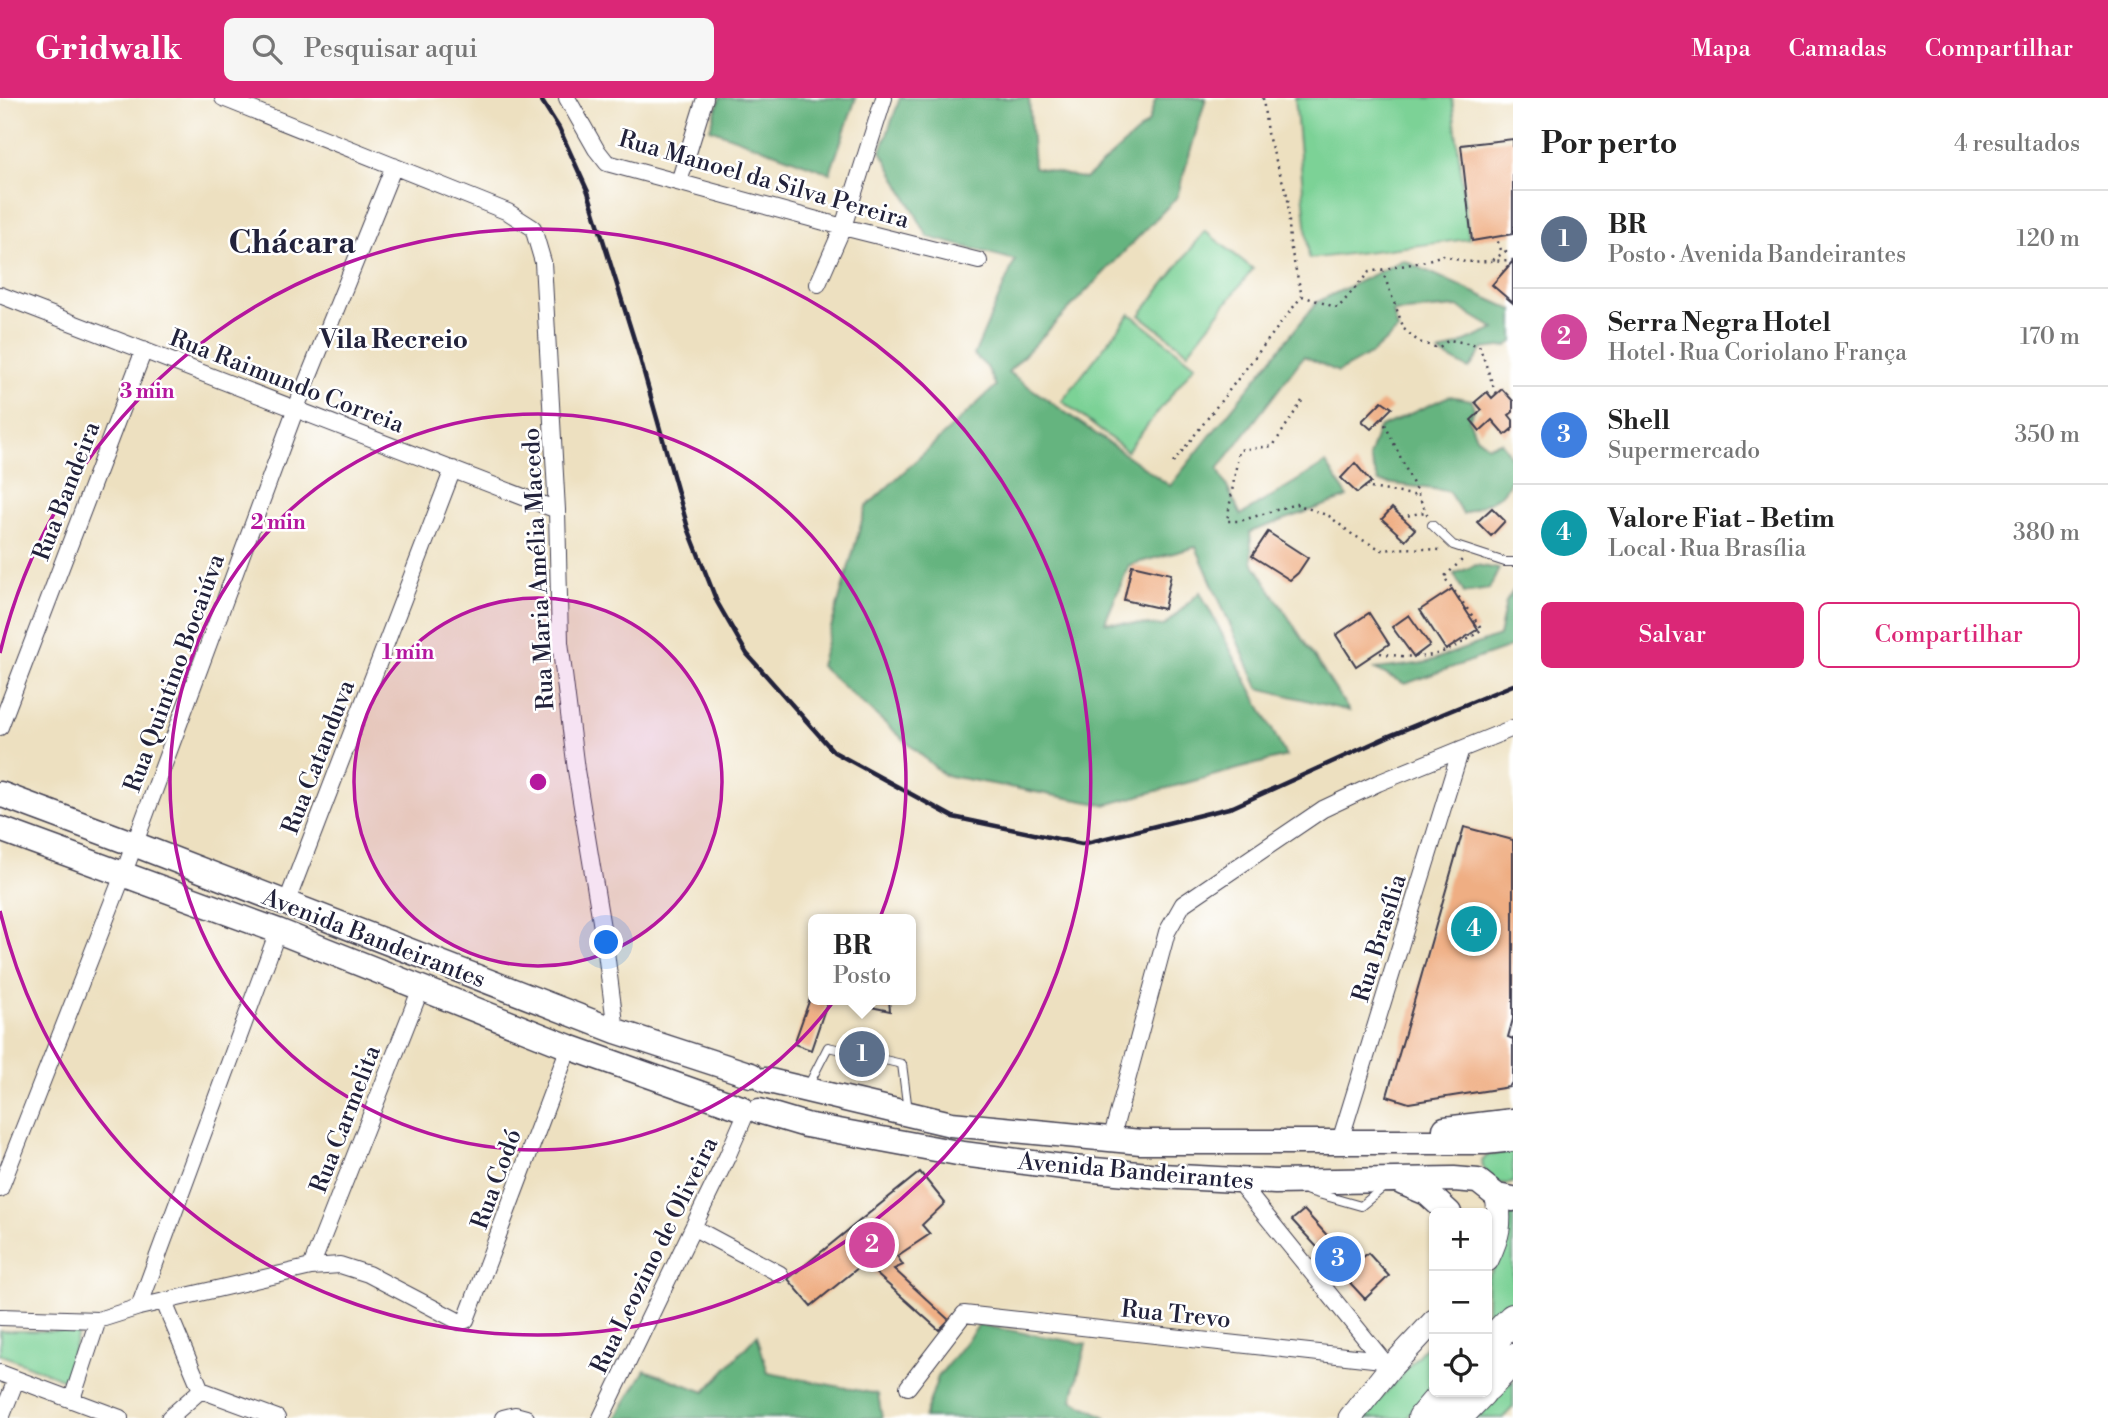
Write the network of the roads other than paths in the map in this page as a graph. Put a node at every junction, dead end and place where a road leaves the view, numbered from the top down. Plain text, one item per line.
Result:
1 (223, 98) edge
2 (567, 98) edge
3 (705, 98) edge
4 (884, 98) edge
5 (394, 166) junction
6 (679, 182) junction
7 (843, 228) junction
8 (979, 261) dead end
9 (818, 284) dead end
10 (0, 295) edge
11 (144, 350) junction
12 (296, 408) junction
13 (453, 469) junction
14 (557, 510) junction
15 (1432, 525) road end
16 (1513, 562) edge
17 (0, 727) edge
18 (1513, 729) edge
19 (1461, 749) junction
20 (0, 794) edge
21 (0, 829) edge
22 (134, 844) junction
23 (123, 875) junction
24 (286, 904) junction
25 (278, 931) junction
26 (421, 988) junction
27 (616, 1031) junction
28 (569, 1047) junction
29 (758, 1078) junction
30 (807, 1090) junction
31 (749, 1110) junction
32 (909, 1114) junction
33 (1513, 1121) edge
34 (1513, 1139) edge
35 (1111, 1140) junction
36 (1340, 1141) junction
37 (1485, 1142) junction
38 (6, 1156) edge
39 (1237, 1180) junction
40 (1323, 1180) junction
41 (1392, 1180) junction
42 (1275, 1182) junction
43 (0, 1189) edge
44 (1496, 1192) edge
45 (1444, 1208) edge
46 (694, 1228) junction
47 (1492, 1249) edge
48 (312, 1267) junction
49 (780, 1274) dead end
50 (164, 1302) junction
51 (139, 1307) junction
52 (0, 1317) edge
53 (1513, 1319) edge
54 (98, 1320) junction
55 (1429, 1325) edge
56 (1492, 1341) edge
57 (1513, 1359) edge
58 (1386, 1364) junction
59 (0, 1373) edge
60 (16, 1380) junction
61 (1492, 1381) edge
62 (908, 1387) dead end
63 (201, 1390) junction
64 (1441, 1397) edge
65 (1476, 1397) edge
66 (72, 1399) junction
67 (1, 1418) edge
68 (120, 1418) edge
69 (169, 1418) edge
70 (276, 1418) edge
71 (503, 1418) edge
72 (526, 1418) edge
73 (601, 1418) edge
74 (1350, 1418) edge
75 (1423, 1418) edge
76 (1456, 1418) edge

1 - 5 street
2 - 6 street, Rua Manoel da Silva Pereira
3 - 6 street
4 - 7 street
5 - 12 street, Rua Quintino Bocaiúva
5 - 14 street, Rua Maria Amélia Macedo
6 - 7 street, Rua Manoel da Silva Pereira
7 - 8 street, Rua Manoel da Silva Pereira
7 - 9 street
10 - 11 street, Rua Raimundo Correia
11 - 12 street, Rua Raimundo Correia
11 - 17 street, Rua Bandeira
12 - 13 street, Rua Raimundo Correia
12 - 22 street, Rua Quintino Bocaiúva
13 - 14 street, Rua Raimundo Correia
13 - 24 street, Rua Catanduva
14 - 27 street, Rua Maria Amélia Macedo
15 - 16 lane
18 - 19 street
19 - 35 street
19 - 36 street, Rua Brasília
20 - 22 main road, Avenida Bandeirantes
21 - 23 main road, Avenida Bandeirantes
22 - 23 street, Rua Quintino Bocaiúva
22 - 24 main road, Avenida Bandeirantes
23 - 25 main road, Avenida Bandeirantes
23 - 38 street
24 - 27 main road, Avenida Bandeirantes
25 - 26 main road, Avenida Bandeirantes
25 - 51 street
26 - 28 main road, Avenida Bandeirantes
26 - 48 street, Rua Carmelita
27 - 29 main road, Avenida Bandeirantes
28 - 31 main road, Avenida Bandeirantes
28 - 48 street, Rua Codó
29 - 30 main road, Avenida Bandeirantes
29 - 31 main road
30 - 32 main road, Avenida Bandeirantes
30 - 32 lane
31 - 39 main road, Avenida Bandeirantes
31 - 46 street, Rua Leozino de Oliveira
32 - 35 main road, Avenida Bandeirantes
33 - 36 main road
34 - 37 main road, Avenida Bandeirantes
35 - 36 main road, Avenida Bandeirantes
36 - 37 main road, Avenida Bandeirantes
36 - 40 main road
37 - 44 main road
38 - 43 street
39 - 42 main road, Avenida Bandeirantes
39 - 58 street
40 - 41 main road, Avenida Bandeirantes
40 - 42 main road, Avenida Bandeirantes
41 - 42 lane
41 - 44 main road, Avenida Bandeirantes
41 - 45 main road
44 - 47 main road
46 - 49 street
46 - 73 street, Rua Leozino de Oliveira
48 - 50 street
50 - 51 street
50 - 63 street
51 - 54 street
52 - 54 street
53 - 56 highway
54 - 66 street
55 - 58 main road
57 - 61 highway
58 - 62 street, Rua Trevo
58 - 74 main road
59 - 60 street
60 - 66 street
60 - 67 street
63 - 69 street
63 - 70 street
64 - 75 highway
65 - 76 highway
66 - 68 street
71 - 72 street

